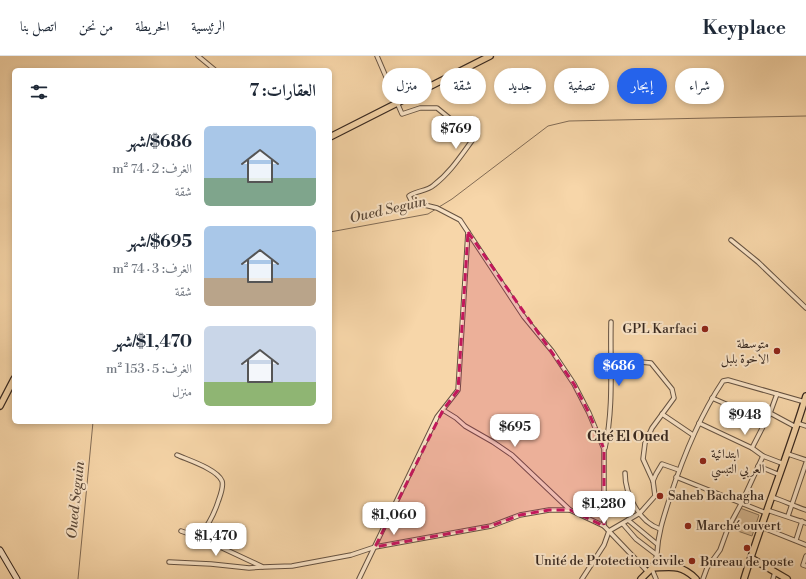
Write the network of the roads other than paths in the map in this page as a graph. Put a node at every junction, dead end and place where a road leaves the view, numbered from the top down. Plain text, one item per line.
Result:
1 (198, 56) edge
2 (376, 56) edge
3 (490, 56) edge
4 (213, 68) edge
5 (382, 69) edge
6 (432, 86) edge
7 (398, 104) joint
8 (332, 136) edge
9 (468, 232) junction
10 (731, 240) dead end
11 (806, 308) edge
12 (611, 322) dead end
13 (610, 364) junction
14 (12, 384) edge
15 (777, 394) junction
16 (712, 398) junction
17 (805, 400) edge
18 (0, 406) edge
19 (443, 410) junction
20 (770, 413) junction
21 (662, 414) junction
22 (765, 421) junction
23 (699, 423) junction
24 (797, 425) junction
25 (806, 426) edge
26 (693, 435) junction
27 (752, 448) junction
28 (604, 449) junction
29 (788, 454) junction
30 (177, 455) dead end
31 (763, 456) junction
32 (806, 461) edge
33 (784, 464) junction
34 (758, 466) junction
35 (679, 470) junction
36 (625, 473) dead end
37 (780, 475) junction
38 (676, 477) junction
39 (801, 477) junction
40 (806, 480) edge
41 (654, 481) junction
42 (772, 497) junction
43 (741, 504) junction
44 (792, 504) junction
45 (570, 510) junction
46 (806, 510) edge
47 (766, 512) junction
48 (640, 513) junction
49 (788, 516) junction
50 (628, 520) junction
51 (804, 522) edge
52 (623, 524) junction
53 (604, 526) junction
54 (761, 526) junction
55 (660, 529) junction
56 (181, 531) dead end
57 (609, 532) junction
58 (201, 538) junction
59 (796, 540) junction
60 (657, 544) junction
61 (806, 545) edge
62 (375, 547) junction
63 (0, 550) edge
64 (657, 555) junction
65 (806, 556) edge
66 (751, 558) junction
67 (169, 562) dead end
68 (806, 566) edge
69 (263, 567) junction
70 (650, 570) junction
71 (775, 572) junction
72 (691, 577) edge
73 (17, 579) edge
74 (359, 579) edge
75 (582, 579) edge
76 (641, 579) edge
77 (656, 579) edge
78 (696, 579) edge
79 (703, 579) edge
80 (744, 579) edge
81 (773, 579) edge
82 (787, 579) edge

1 - 4 street
2 - 5 street
3 - 6 main road
7 - 8 main road
7 - 9 street
9 - 19 street
9 - 28 street
10 - 11 street
12 - 13 street
13 - 21 street
13 - 28 street
14 - 18 main road
15 - 16 street
15 - 17 street
15 - 20 street
16 - 22 street
16 - 23 street
17 - 24 main road
19 - 45 street
19 - 62 street
20 - 22 street
20 - 24 street
21 - 26 street
21 - 41 street
22 - 27 street
23 - 26 street
23 - 27 street
24 - 25 street
24 - 29 main road
26 - 35 street
27 - 31 street
28 - 53 street
29 - 32 street
29 - 33 main road
30 - 58 street
31 - 33 street
31 - 34 street
32 - 39 street
33 - 37 main road
34 - 37 street
34 - 43 street
35 - 38 street
35 - 41 street
36 - 48 street
37 - 42 main road
38 - 43 street
38 - 55 street
39 - 40 street
39 - 44 street
41 - 48 street
42 - 44 street
42 - 47 main road
43 - 47 street
43 - 79 street
44 - 46 street
44 - 49 street
45 - 53 street
45 - 62 street
47 - 49 street
47 - 54 main road
48 - 50 street
48 - 55 street
49 - 51 street
50 - 52 street
50 - 60 street
51 - 59 street
52 - 57 street
52 - 64 street
53 - 57 street
54 - 59 street
54 - 66 main road
55 - 60 street
56 - 58 street
57 - 70 street
57 - 75 street
58 - 69 street
59 - 61 street
60 - 64 street
62 - 69 street
62 - 74 street
63 - 73 street
64 - 70 street
65 - 68 street
66 - 71 main road
66 - 80 main road
67 - 69 street
70 - 72 main road
70 - 76 main road
70 - 77 street
71 - 81 street
71 - 82 main road
72 - 78 main road

